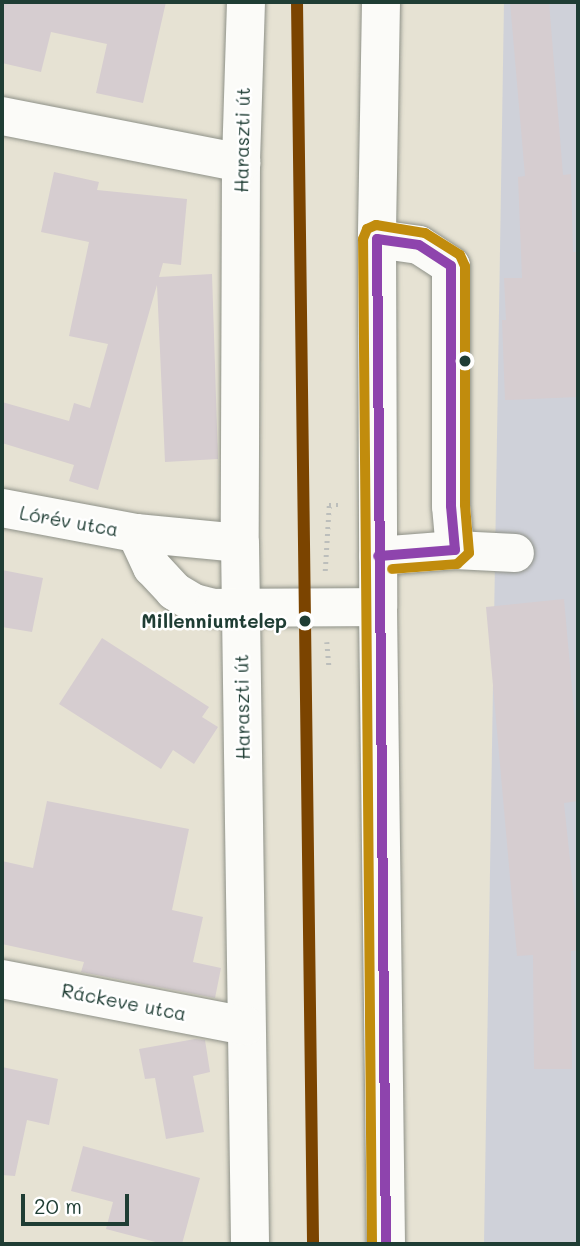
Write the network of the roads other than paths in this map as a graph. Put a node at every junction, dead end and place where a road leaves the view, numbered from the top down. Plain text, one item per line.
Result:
1 (246, 2) edge
2 (381, 2) edge
3 (2, 116) edge
4 (241, 163) junction
5 (377, 239) junction
6 (2, 508) edge
7 (136, 533) junction
8 (240, 543) junction
9 (455, 550) junction
10 (515, 553) dead end
11 (378, 556) junction
12 (378, 607) junction
13 (241, 608) junction
14 (2, 979) edge
15 (246, 1026) junction
16 (250, 1244) edge
17 (386, 1244) edge

1 - 4 street, Haraszti út
2 - 5 street
3 - 4 street
4 - 8 street, Haraszti út
5 - 9 street
5 - 11 street
6 - 7 street, Lórév utca
7 - 8 street, Lórév utca
7 - 13 street, Lórév utca
8 - 13 street, Haraszti út
9 - 10 street
9 - 11 street
11 - 12 street
12 - 13 street, Lórév utca
12 - 17 street
13 - 15 street, Haraszti út
14 - 15 street, Ráckeve utca
15 - 16 street, Haraszti út

